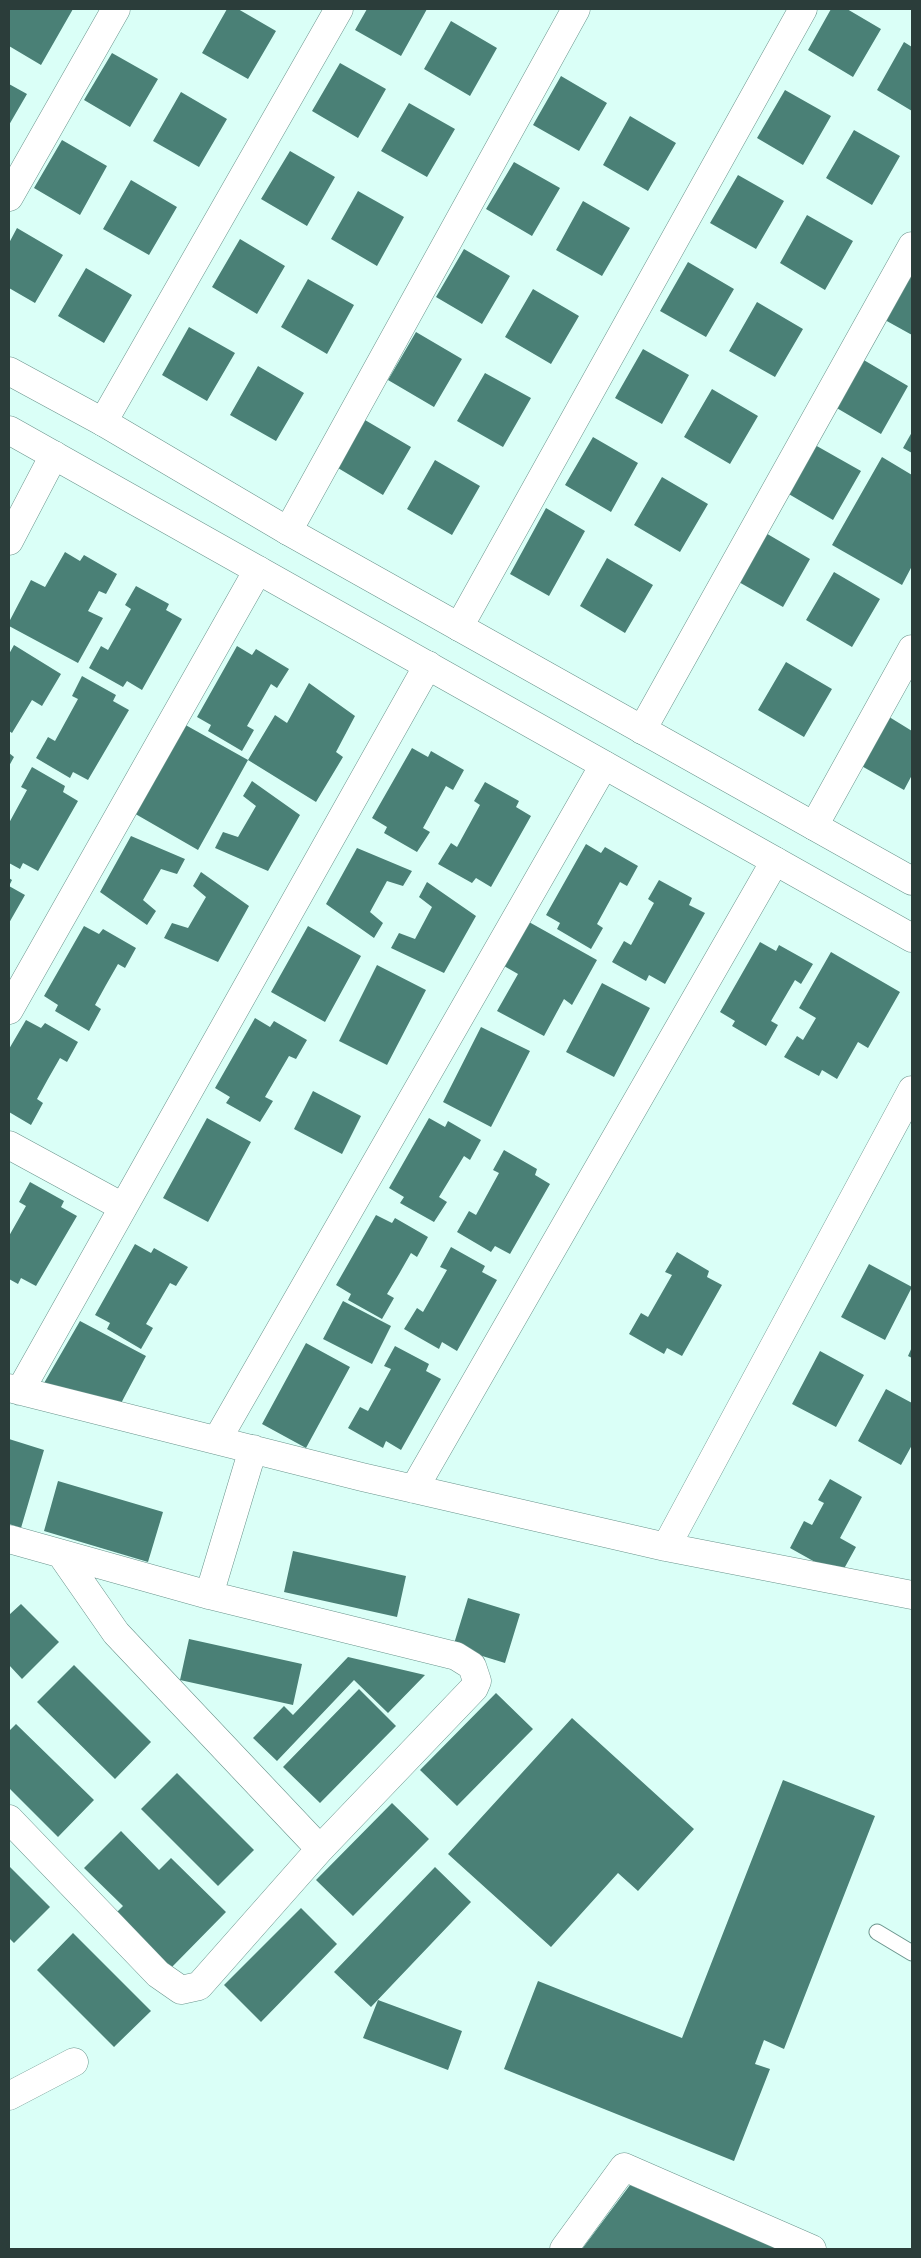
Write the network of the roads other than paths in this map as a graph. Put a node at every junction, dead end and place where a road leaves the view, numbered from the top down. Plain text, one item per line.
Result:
1 (116, 9) edge
2 (340, 9) edge
3 (576, 9) edge
4 (803, 9) edge
5 (9, 196) edge
6 (912, 246) edge
7 (9, 371) edge
8 (103, 422) junction
9 (9, 430) edge
10 (54, 455) junction
11 (288, 531) junction
12 (9, 541) edge
13 (258, 570) junction
14 (459, 627) junction
15 (912, 649) edge
16 (428, 665) junction
17 (642, 730) junction
18 (604, 765) junction
19 (814, 826) junction
20 (775, 861) junction
21 (912, 881) edge
22 (912, 938) edge
23 (9, 1010) edge
24 (912, 1090) edge
25 (9, 1145) edge
26 (124, 1207) junction
27 (14, 1390) edge
28 (217, 1440) junction
29 (253, 1449) junction
30 (414, 1489) junction
31 (9, 1538) edge
32 (666, 1547) junction
33 (60, 1554) junction
34 (910, 1589) edge
35 (210, 1595) junction
36 (9, 1819) edge
37 (320, 1849) junction
38 (877, 1932) dead end
39 (912, 1953) edge
40 (74, 2062) dead end
41 (9, 2096) edge
42 (564, 2249) edge
43 (812, 2249) edge

1 - 5 street
2 - 8 street
3 - 11 street
4 - 14 street
6 - 17 street
7 - 8 street
8 - 11 street
9 - 10 street
10 - 12 street
10 - 13 street
11 - 14 street
13 - 16 street
13 - 23 street
14 - 17 street
15 - 19 street
16 - 18 street
16 - 26 street
17 - 19 street
18 - 20 street
18 - 28 street
19 - 21 street
20 - 22 street
20 - 30 street
24 - 32 street
25 - 26 street
26 - 27 street
27 - 28 street
28 - 29 street
29 - 30 street
29 - 35 street
30 - 32 street
31 - 33 street
32 - 34 street
33 - 35 street
33 - 37 street
35 - 37 street
36 - 37 street
38 - 39 lane
40 - 41 street
42 - 43 street

